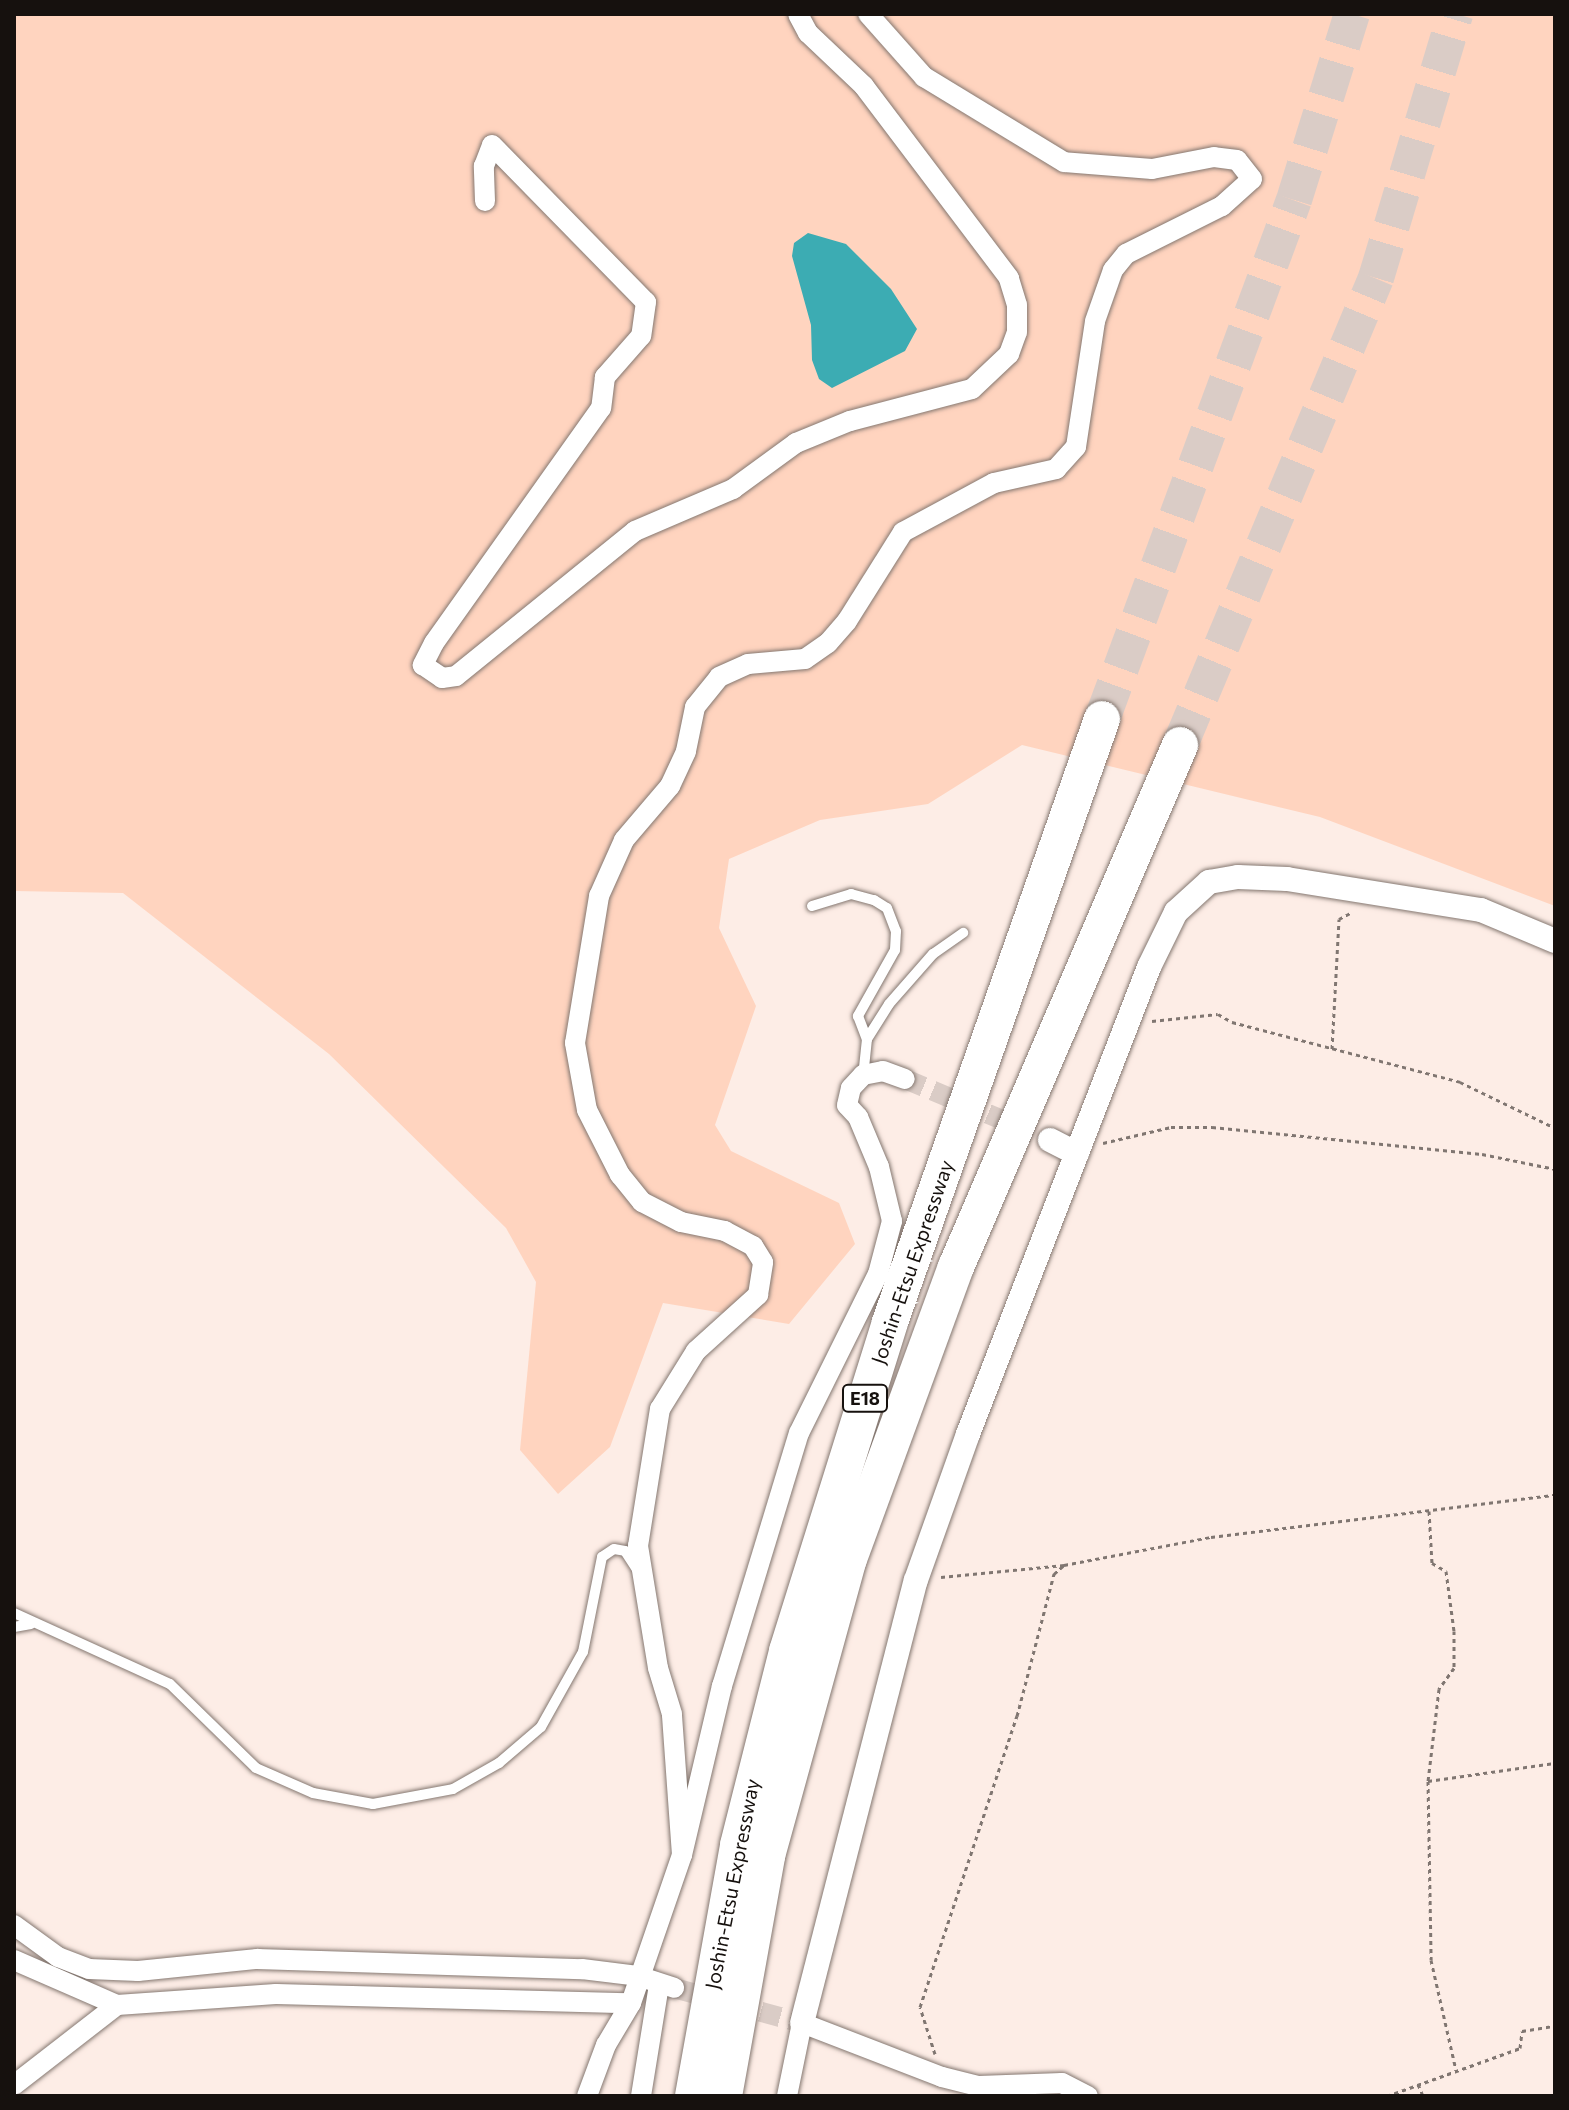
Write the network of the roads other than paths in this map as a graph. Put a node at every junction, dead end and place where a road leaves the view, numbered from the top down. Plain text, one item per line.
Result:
1 (798, 14) edge
2 (868, 14) edge
3 (485, 201) dead end
4 (1102, 719) tunnel mouth
5 (1180, 745) tunnel mouth
6 (812, 906) dead end
7 (963, 933) dead end
8 (1555, 941) edge
9 (867, 1039) junction
10 (863, 1075) junction
11 (905, 1079) tunnel mouth
12 (1050, 1140) tunnel mouth
13 (1077, 1154) junction
14 (644, 1579) junction
15 (14, 1613) edge
16 (31, 1624) junction
17 (14, 1627) edge
18 (682, 1855) junction
19 (14, 1925) edge
20 (14, 1960) edge
21 (638, 1976) junction
22 (631, 2003) junction
23 (117, 2005) junction
24 (802, 2023) junction
25 (14, 2085) edge
26 (587, 2096) edge
27 (641, 2096) edge
28 (693, 2096) edge
29 (724, 2096) edge
30 (787, 2096) edge
31 (1088, 2096) edge

1 - 3 street
2 - 14 street
4 - 28 highway, Joshin-Etsu Expressway / E18
5 - 29 highway, Joshin-Etsu Expressway / E18
6 - 9 lane
7 - 9 lane
8 - 13 street
9 - 10 lane
10 - 11 street
10 - 18 street
12 - 13 street
13 - 24 street
14 - 16 lane
14 - 18 street
15 - 16 lane
16 - 17 lane
18 - 21 street
19 - 21 street
20 - 23 street
21 - 22 street
21 - 27 street
22 - 23 street
22 - 26 street
23 - 25 street
24 - 30 street
24 - 31 street

